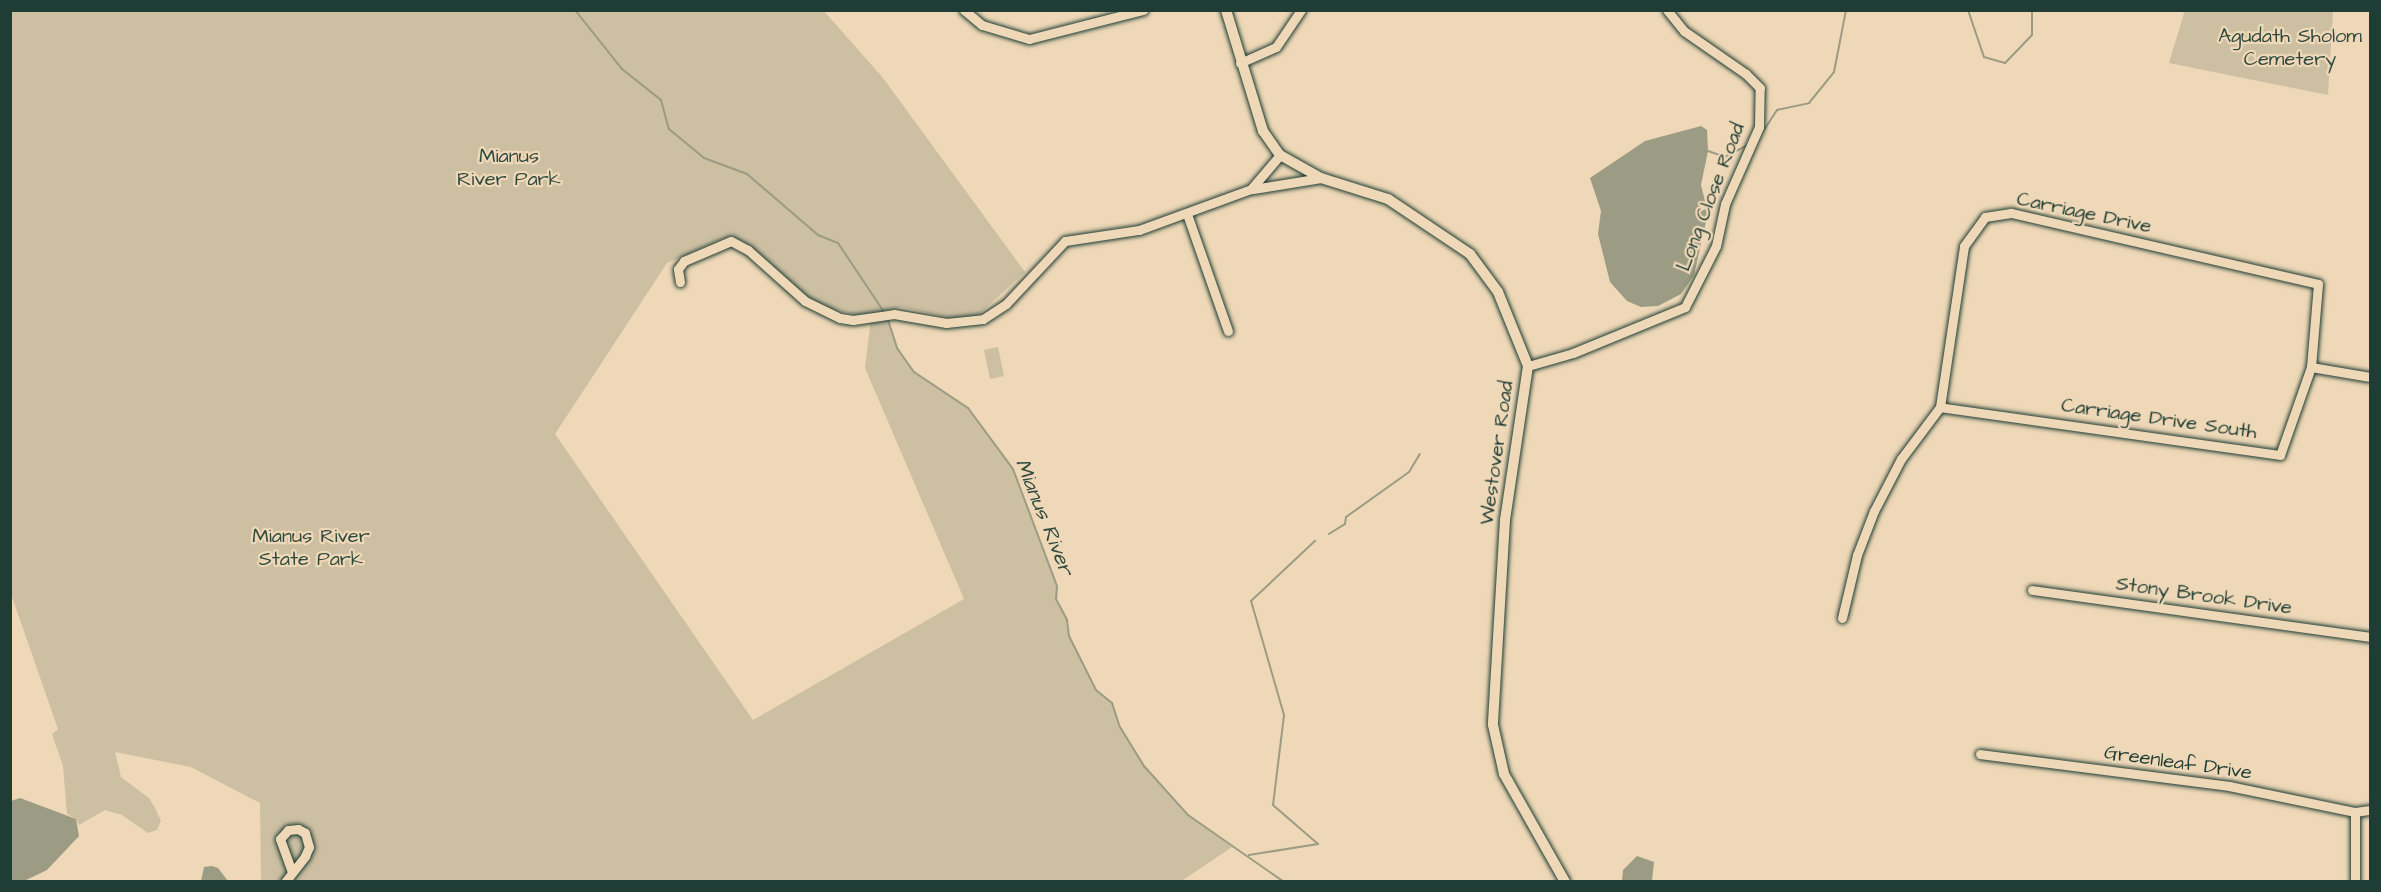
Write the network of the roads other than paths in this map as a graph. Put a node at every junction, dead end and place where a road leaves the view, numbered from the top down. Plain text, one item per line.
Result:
1 (964, 10) edge
2 (1143, 10) edge
3 (1226, 10) edge
4 (1301, 10) edge
5 (1667, 10) edge
6 (1240, 63) junction
7 (1280, 155) junction
8 (1321, 178) junction
9 (1251, 189) junction
10 (1187, 214) junction
11 (680, 282) dead end
12 (1228, 331) dead end
13 (1528, 366) junction
14 (2311, 367) junction
15 (2370, 377) edge
16 (1940, 406) junction
17 (2032, 590) dead end
18 (1842, 618) dead end
19 (2370, 637) edge
20 (1980, 754) dead end
21 (2370, 810) edge
22 (2355, 812) junction
23 (292, 873) dead end
24 (285, 882) edge
25 (1565, 882) edge
26 (2355, 882) edge

1 - 2 street
3 - 6 street, Westover Road
4 - 6 street
5 - 13 street, Long Close Road
6 - 7 street, Westover Road
7 - 8 street, Westover Road
7 - 9 street
8 - 9 street
8 - 13 street, Westover Road
9 - 10 street
10 - 11 street
10 - 12 street
13 - 25 street, Westover Road
14 - 15 street
14 - 16 street, Carriage Drive South
14 - 16 street, Carriage Drive
16 - 18 street, Carriage Drive
17 - 19 street, Stony Brook Drive
20 - 22 street, Greenleaf Drive
21 - 22 street, Greenleaf Drive
22 - 26 street
23 - 24 street

